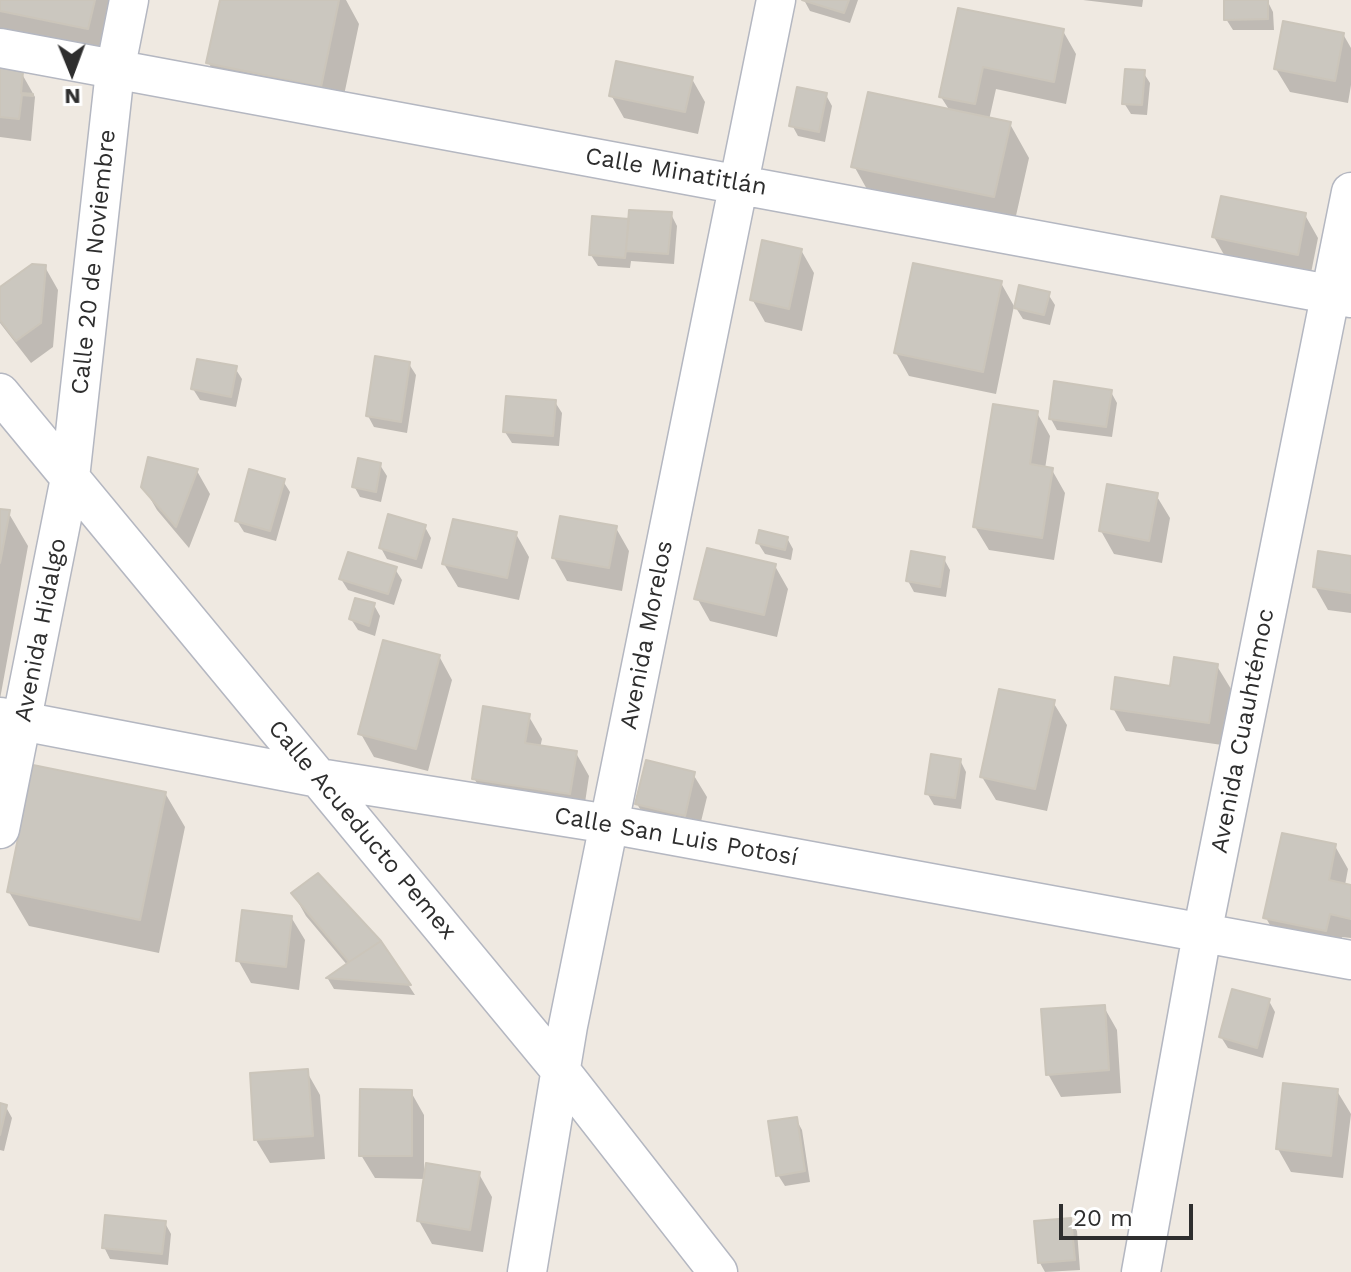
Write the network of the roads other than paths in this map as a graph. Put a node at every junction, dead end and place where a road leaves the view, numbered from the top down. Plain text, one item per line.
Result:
1 (129, 0) edge
2 (776, 0) edge
3 (0, 48) edge
4 (115, 71) junction
5 (738, 183) junction
6 (1351, 192) edge
7 (1340, 296) edge
8 (0, 393) edge
9 (70, 478) junction
10 (12, 720) edge
11 (319, 778) junction
12 (609, 824) junction
13 (0, 829) edge
14 (1202, 934) junction
15 (1351, 960) edge
16 (560, 1070) junction
17 (527, 1272) edge
18 (718, 1272) edge
19 (1141, 1272) edge

1 - 4 street, Calle 20 de Noviembre
2 - 5 street, Avenida Morelos
3 - 4 street, Calle Minatitlán
4 - 5 street, Calle Minatitlán
4 - 9 street, Calle 20 de Noviembre
5 - 7 street, Calle Minatitlán
5 - 12 street, Avenida Morelos
6 - 7 street, Avenida Cuauhtémoc
7 - 14 street, Avenida Cuauhtémoc
8 - 9 street, Calle Acueducto Pemex
9 - 10 street, Avenida Hidalgo
9 - 11 street, Calle Acueducto Pemex
10 - 11 street, Calle San Luis Potosí
10 - 13 street, Avenida Hidalgo
11 - 12 street, Calle San Luis Potosí
11 - 16 street, Calle Acueducto Pemex
12 - 14 street, Calle San Luis Potosí
12 - 16 street, Avenida Morelos
14 - 15 street, Calle San Luis Potosí
14 - 19 street, Avenida Cuauhtémoc
16 - 17 street, Avenida Morelos
16 - 18 street, Calle Acueducto Pemex

